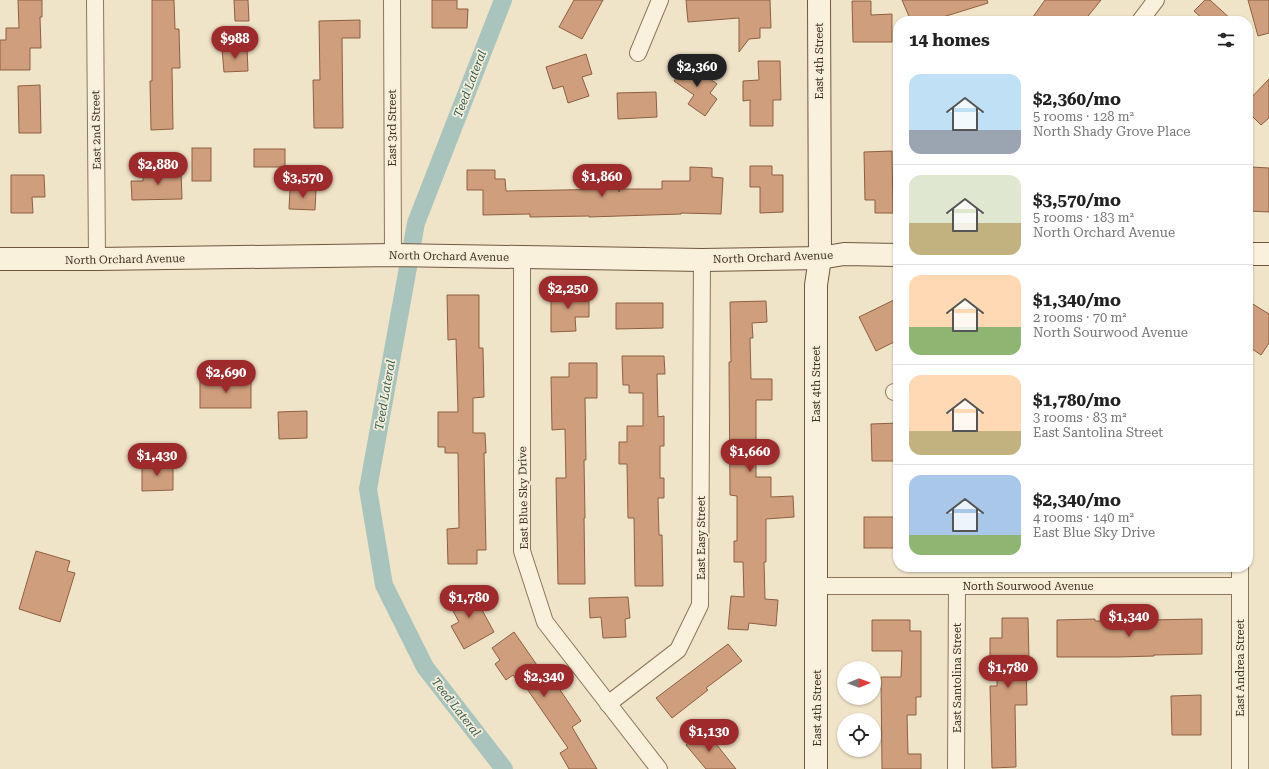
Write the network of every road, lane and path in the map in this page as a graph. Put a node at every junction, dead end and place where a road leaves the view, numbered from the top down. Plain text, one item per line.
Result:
1 (95, 0) edge
2 (392, 0) edge
3 (660, 0) edge
4 (820, 0) edge
5 (1156, 0) edge
6 (1144, 16) edge
7 (638, 53) dead end
8 (1253, 254) edge
9 (1269, 254) edge
10 (403, 255) junction
11 (893, 255) edge
12 (522, 257) junction
13 (820, 258) junction
14 (0, 259) edge
15 (98, 259) junction
16 (702, 260) junction
17 (1240, 572) edge
18 (817, 586) junction
19 (957, 586) junction
20 (1240, 586) junction
21 (608, 704) junction
22 (659, 769) edge
23 (816, 769) edge
24 (956, 769) edge
25 (1240, 769) edge

1 - 15 street, East 2nd Street
2 - 10 street, East 3rd Street
3 - 7 street
4 - 13 street, East 4th Street
5 - 6 street
8 - 9 street
10 - 12 street, North Orchard Avenue
10 - 15 street, North Orchard Avenue
11 - 13 street, North Orchard Avenue
12 - 16 street, North Orchard Avenue
12 - 21 street, East Blue Sky Drive
13 - 16 street, North Orchard Avenue
13 - 18 street, East 4th Street
14 - 15 street, North Orchard Avenue
16 - 21 street, East Easy Street
17 - 20 street, East Andrea Street
18 - 19 street, North Sourwood Avenue
18 - 23 street, East 4th Street
19 - 20 street, North Sourwood Avenue
19 - 24 street, East Santolina Street
20 - 25 street, East Andrea Street
21 - 22 street, East Blue Sky Drive

